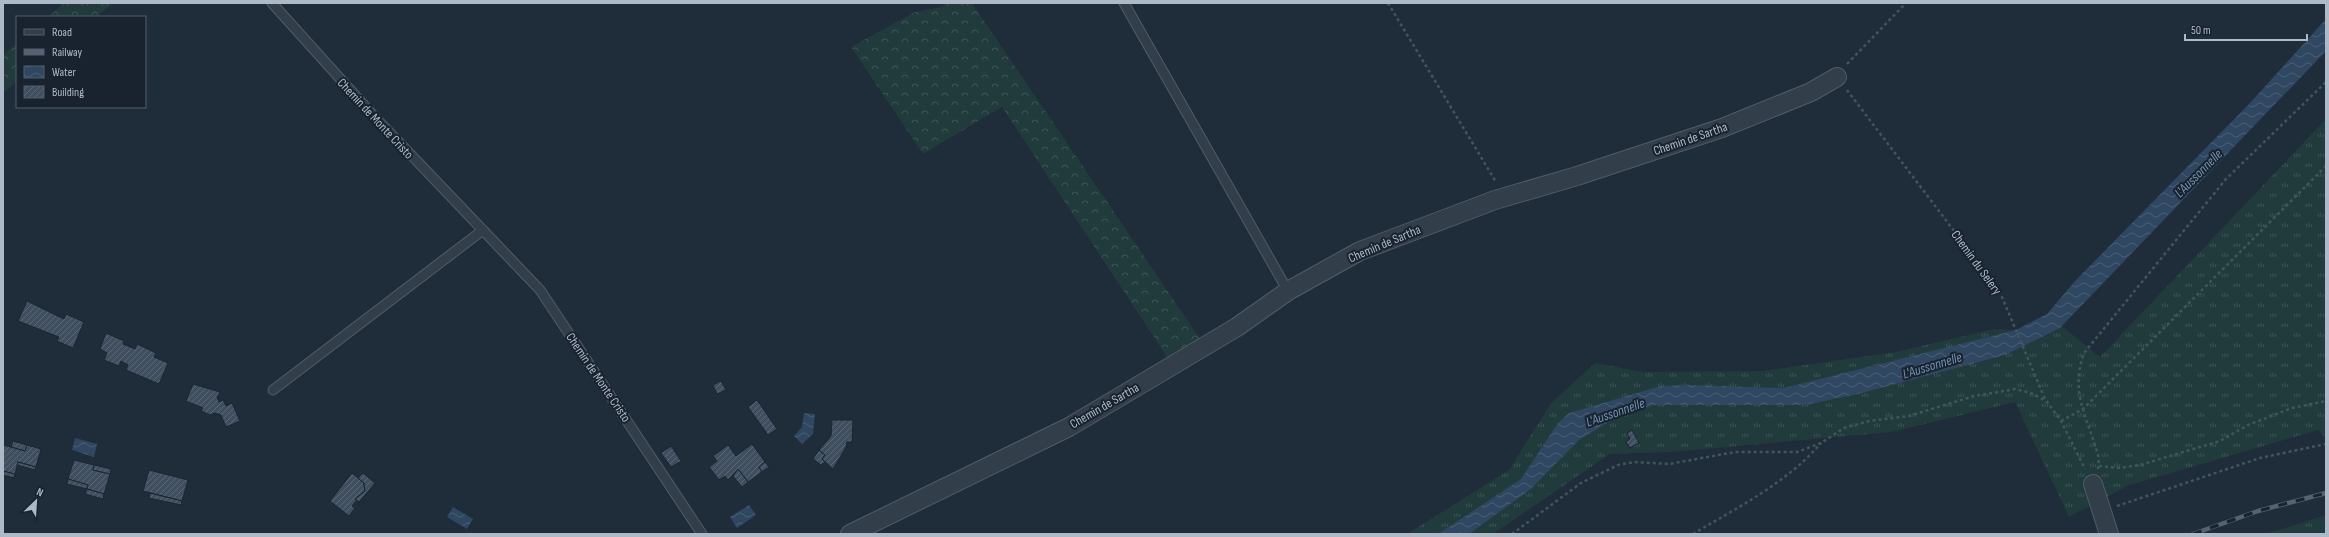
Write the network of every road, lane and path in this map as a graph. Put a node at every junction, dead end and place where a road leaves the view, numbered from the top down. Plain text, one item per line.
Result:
1 (272, 3) edge
2 (1124, 3) edge
3 (1388, 3) edge
4 (1906, 3) edge
5 (1837, 77) junction
6 (2326, 82) edge
7 (2326, 166) edge
8 (1495, 200) junction
9 (483, 230) junction
10 (1288, 291) junction
11 (273, 390) dead end
12 (2047, 402) junction
13 (2326, 402) edge
14 (2083, 408) junction
15 (2061, 421) junction
16 (1821, 443) junction
17 (2326, 444) edge
18 (2099, 466) junction
19 (2093, 484) junction
20 (2102, 511) junction
21 (702, 534) edge
22 (850, 534) edge
23 (1512, 534) edge
24 (1693, 534) edge
25 (2109, 534) edge

1 - 9 lane, Chemin de Monte Cristo
2 - 10 lane
3 - 8 path
4 - 5 path
5 - 8 street, Chemin de Sartha
5 - 12 path, Chemin du Selery
6 - 14 path
7 - 14 path
8 - 10 street, Chemin de Sartha
9 - 11 lane
9 - 21 lane, Chemin de Monte Cristo
10 - 22 street, Chemin de Sartha
12 - 15 path, Chemin du Selery
12 - 16 path
13 - 18 path
14 - 15 path
14 - 18 path
15 - 19 path, Chemin du Selery
16 - 23 path
16 - 24 path
17 - 20 path
18 - 19 path
19 - 20 street
20 - 25 street

